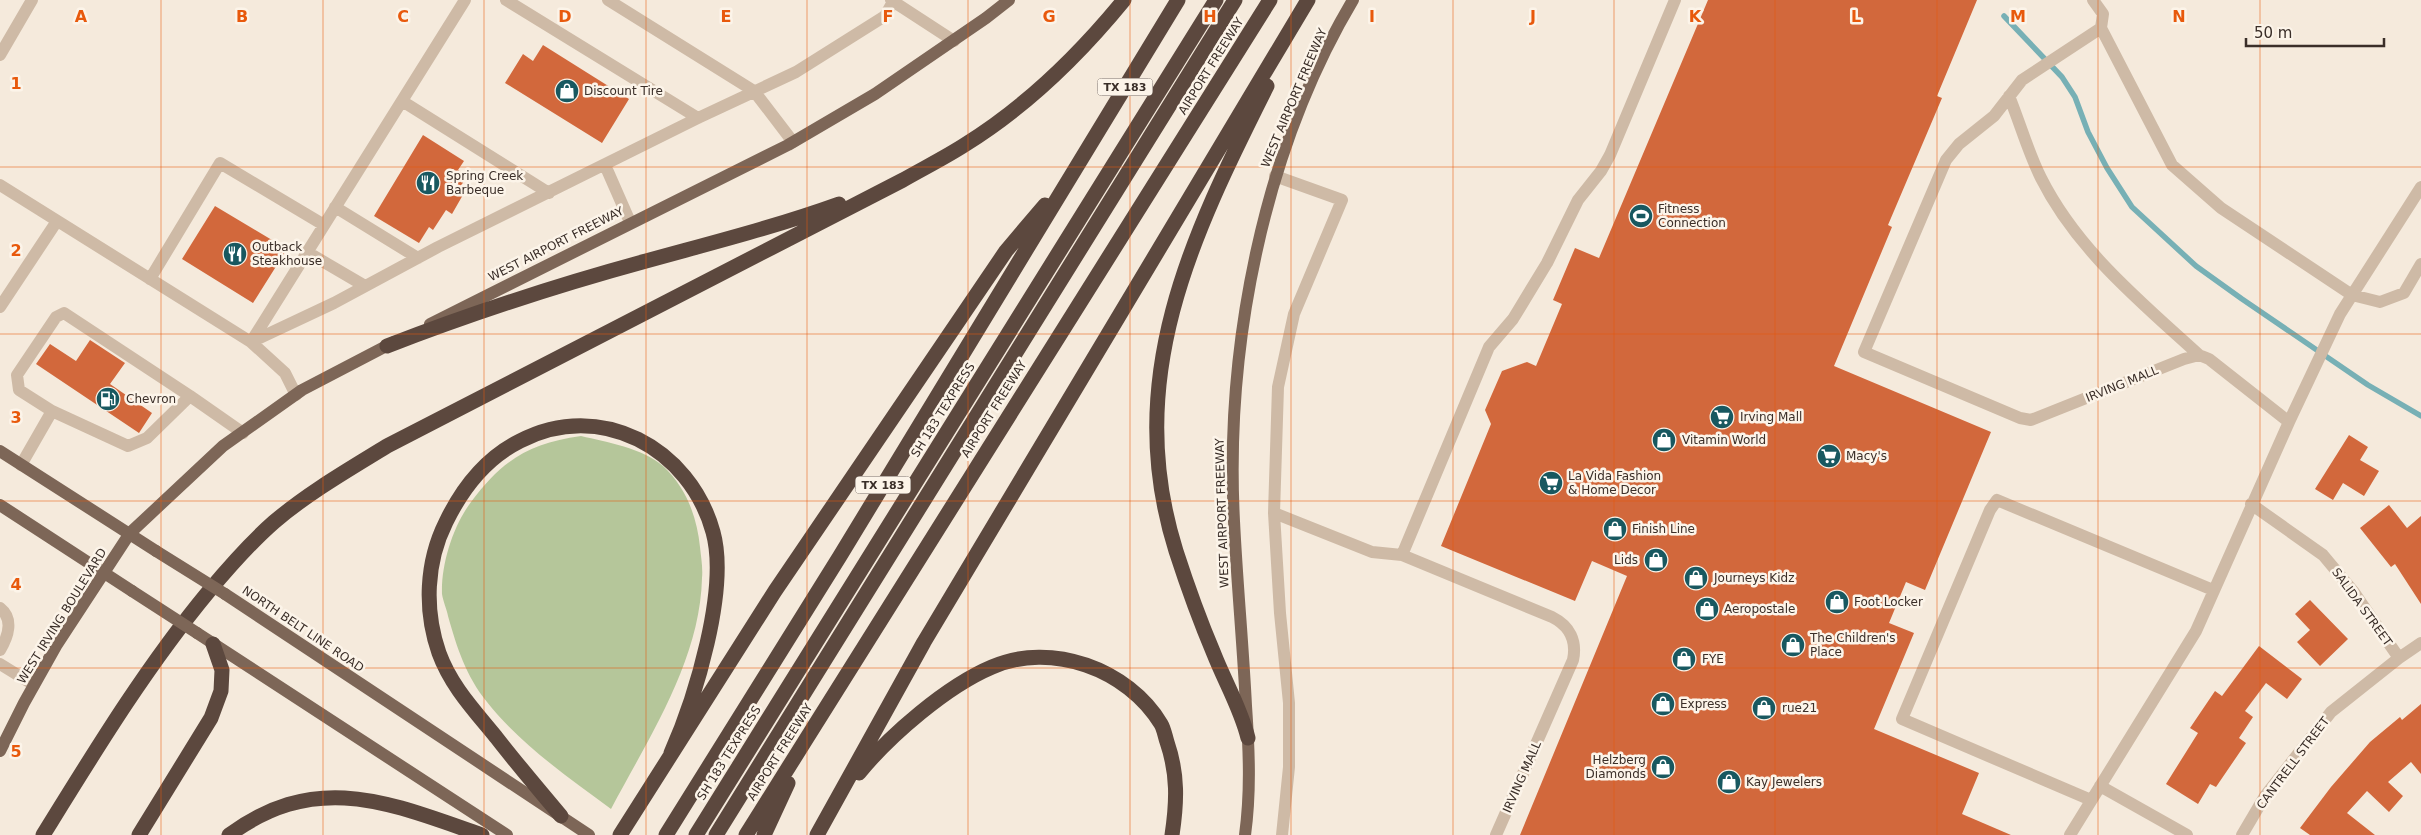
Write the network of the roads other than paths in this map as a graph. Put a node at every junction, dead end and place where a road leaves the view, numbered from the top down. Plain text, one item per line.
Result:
1 (32, 0) edge
2 (465, 0) edge
3 (506, 0) edge
4 (608, 0) edge
5 (892, 0) edge
6 (1009, 0) edge
7 (1124, 0) edge
8 (1178, 0) edge
9 (1216, 0) edge
10 (1235, 0) edge
11 (1270, 0) edge
12 (1310, 0) edge
13 (1353, 0) edge
14 (1675, 0) edge
15 (2094, 0) edge
16 (2101, 28) junction
17 (954, 40) junction
18 (0, 54) edge
19 (754, 91) junction
20 (2009, 96) junction
21 (402, 101) junction
22 (698, 118) junction
23 (793, 142) junction
24 (605, 165) junction
25 (1078, 165) junction
26 (1275, 176) junction
27 (903, 180) junction
28 (0, 185) edge
29 (2421, 187) edge
30 (549, 193) junction
31 (335, 207) junction
32 (57, 221) junction
33 (630, 222) junction
34 (324, 225) junction
35 (307, 252) junction
36 (418, 258) junction
37 (2421, 264) edge
38 (150, 279) junction
39 (365, 286) junction
40 (2352, 295) junction
41 (0, 307) edge
42 (251, 342) junction
43 (387, 346) junction
44 (2199, 356) junction
45 (296, 395) junction
46 (190, 396) junction
47 (52, 411) junction
48 (2289, 422) junction
49 (243, 433) junction
50 (0, 451) edge
51 (21, 464) junction
52 (2251, 504) junction
53 (0, 505) edge
54 (1274, 514) junction
55 (130, 532) junction
56 (1402, 555) junction
57 (105, 574) junction
58 (2213, 590) junction
59 (0, 608) edge
60 (2421, 643) edge
61 (213, 644) junction
62 (0, 650) edge
63 (2399, 658) junction
64 (0, 664) edge
65 (34, 686) junction
66 (24, 703) junction
67 (814, 725) junction
68 (0, 738) edge
69 (1248, 738) junction
70 (0, 751) edge
71 (671, 753) junction
72 (2100, 786) junction
73 (838, 798) junction
74 (2091, 800) junction
75 (560, 816) junction
76 (719, 830) edge
77 (43, 835) edge
78 (139, 835) edge
79 (229, 835) edge
80 (482, 835) edge
81 (507, 835) edge
82 (589, 835) edge
83 (620, 835) edge
84 (666, 835) edge
85 (696, 835) edge
86 (746, 835) edge
87 (764, 835) edge
88 (817, 835) edge
89 (1172, 835) edge
90 (1245, 835) edge
91 (1282, 835) edge
92 (1496, 835) edge
93 (2070, 835) edge
94 (2187, 835) edge
95 (2242, 835) edge

1 - 18 street
2 - 21 street
3 - 22 street
4 - 19 street
5 - 17 street
5 - 19 street
6 - 17 main road, WEST AIRPORT FREEWAY
7 - 27 highway
8 - 25 highway, TX 183
9 - 85 highway, SH 183 TEXPRESS
10 - 76 highway
11 - 67 highway, AIRPORT FREEWAY
12 - 69 highway
12 - 73 highway
13 - 26 main road, WEST AIRPORT FREEWAY
14 - 56 street
15 - 16 street
16 - 20 street, IRVING MALL
16 - 40 street
17 - 23 main road, WEST AIRPORT FREEWAY
19 - 22 street
19 - 23 street
20 - 44 street
20 - 44 street, IRVING MALL
21 - 30 street
21 - 31 street
22 - 24 street
23 - 33 main road, WEST AIRPORT FREEWAY
24 - 30 street
24 - 33 street
25 - 71 highway
25 - 84 highway, TX 183
26 - 54 street
26 - 69 main road, WEST AIRPORT FREEWAY
27 - 43 highway
27 - 77 highway
28 - 32 street
29 - 40 street
30 - 36 street
31 - 34 street
31 - 36 street
32 - 38 street
32 - 41 street
33 - 43 main road, WEST AIRPORT FREEWAY
34 - 35 street
34 - 38 street
35 - 39 street
35 - 42 street
36 - 39 street
37 - 40 street
38 - 42 street
39 - 42 street
40 - 48 street
42 - 45 street
43 - 45 main road, WEST AIRPORT FREEWAY
44 - 48 street
45 - 49 main road, WEST AIRPORT FREEWAY
46 - 47 street
46 - 47 street
46 - 49 street
47 - 51 street
48 - 52 street
49 - 55 main road, WEST AIRPORT FREEWAY
50 - 51 main road, NORTH BELT LINE ROAD
51 - 55 main road, NORTH BELT LINE ROAD
52 - 58 street
52 - 63 street, SALIDA STREET
53 - 57 main road
54 - 56 street, IRVING MALL
54 - 91 street
55 - 57 main road, WEST IRVING BOULEVARD
55 - 75 main road, NORTH BELT LINE ROAD, bridge
56 - 92 street, IRVING MALL
57 - 61 main road, bridge
57 - 65 main road, WEST IRVING BOULEVARD
58 - 72 street
58 - 74 street
59 - 62 street
60 - 63 street, CANTRELL STREET
61 - 78 highway
61 - 81 main road
63 - 95 street, CANTRELL STREET
64 - 65 street
65 - 66 main road, WEST IRVING BOULEVARD
66 - 68 street, WEST IRVING BOULEVARD
66 - 70 main road
67 - 86 highway, AIRPORT FREEWAY
67 - 87 highway
69 - 90 main road, WEST AIRPORT FREEWAY
71 - 75 highway
71 - 83 highway
72 - 74 street
72 - 94 street
73 - 88 highway
73 - 89 highway
74 - 93 street
75 - 82 main road, NORTH BELT LINE ROAD
79 - 80 highway

